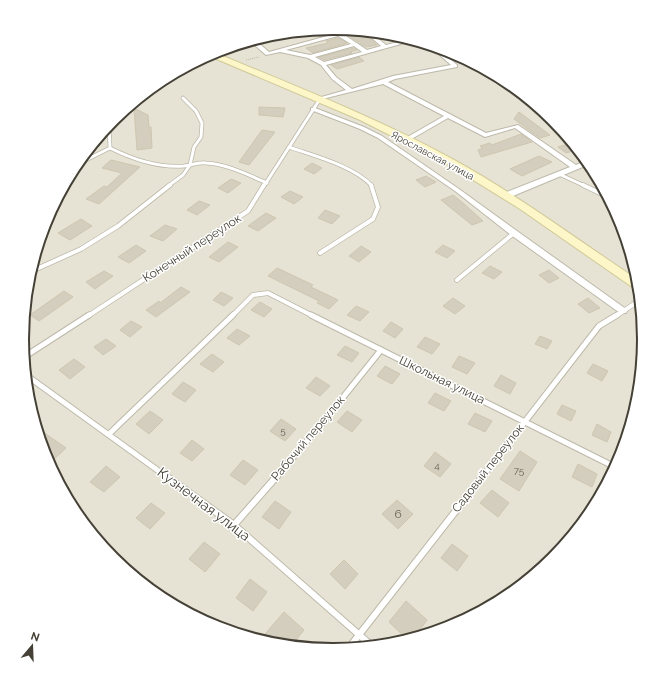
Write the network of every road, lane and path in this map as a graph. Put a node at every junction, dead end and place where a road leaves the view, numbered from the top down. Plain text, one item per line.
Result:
1 (335, 35) edge
2 (341, 35) edge
3 (375, 38) edge
4 (390, 41) edge
5 (381, 43) junction
6 (401, 43) edge
7 (257, 44) edge
8 (354, 45) junction
9 (385, 47) junction
10 (279, 51) junction
11 (366, 52) junction
12 (268, 54) junction
13 (444, 56) edge
14 (218, 57) edge
15 (310, 57) junction
16 (232, 63) junction
17 (323, 64) junction
18 (384, 82) junction
19 (351, 91) junction
20 (183, 98) dead end
21 (320, 99) junction
22 (313, 109) junction
23 (448, 116) junction
24 (109, 133) edge
25 (406, 140) junction
26 (289, 147) junction
27 (110, 148) junction
28 (88, 159) edge
29 (582, 165) edge
30 (190, 166) junction
31 (575, 168) junction
32 (559, 174) junction
33 (267, 183) junction
34 (599, 193) edge
35 (505, 196) junction
36 (514, 233) junction
37 (320, 253) dead end
38 (37, 269) edge
39 (457, 280) dead end
40 (631, 281) edge
41 (634, 304) edge
42 (623, 311) junction
43 (380, 350) junction
44 (30, 353) edge
45 (32, 379) edge
46 (525, 421) junction
47 (109, 434) junction
48 (610, 464) edge
49 (234, 525) junction
50 (358, 635) junction
51 (365, 641) edge
52 (353, 642) edge

1 - 10 street
2 - 8 street
3 - 5 street
4 - 5 street
5 - 9 street
6 - 9 street
7 - 12 street
8 - 11 street
8 - 15 street
9 - 11 street
10 - 12 street
10 - 15 street
11 - 17 street
12 - 16 path
13 - 18 street
14 - 16 main road, Ярославская улица
15 - 17 street
16 - 21 main road, Ярославская улица
17 - 19 street
18 - 19 street
18 - 23 street
19 - 21 street
20 - 30 lane
21 - 22 lane, Конечный переулок
21 - 25 main road, Ярославская улица
22 - 26 lane, Конечный переулок
22 - 36 street
23 - 25 street
23 - 31 street
24 - 27 lane
25 - 35 main road, Ярославская улица
26 - 33 lane, Конечный переулок
26 - 37 lane
27 - 28 lane
27 - 30 lane
29 - 31 street
30 - 33 lane
30 - 38 lane
31 - 32 street
32 - 34 lane
32 - 35 street
33 - 44 lane, Конечный переулок
35 - 40 main road, Ярославская улица
36 - 39 lane
36 - 42 street
41 - 42 lane, Садовый переулок
42 - 46 lane, Садовый переулок
43 - 46 lane, Школьная улица
43 - 47 lane, Школьная улица
43 - 49 lane, Рабочий переулок
45 - 47 lane, Кузнечная улица
46 - 48 lane, Школьная улица
46 - 50 lane, Садовый переулок
47 - 49 lane, Кузнечная улица
49 - 50 lane, Кузнечная улица
50 - 51 lane, Кузнечная улица
50 - 52 lane, Садовый переулок

